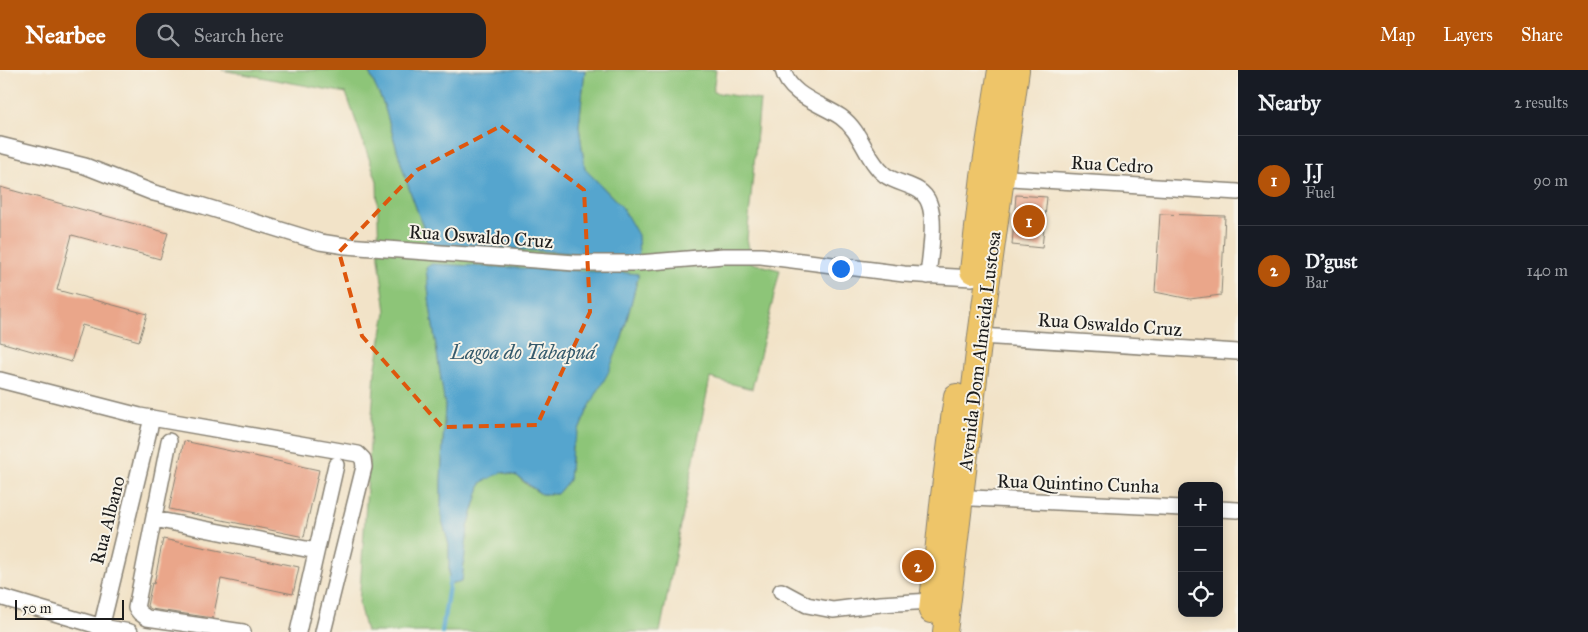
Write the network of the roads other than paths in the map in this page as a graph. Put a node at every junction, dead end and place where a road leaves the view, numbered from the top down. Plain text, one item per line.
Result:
1 (784, 70) edge
2 (1000, 70) edge
3 (1017, 70) edge
4 (0, 145) edge
5 (992, 177) junction
6 (1238, 192) edge
7 (928, 276) junction
8 (972, 278) junction
9 (980, 336) junction
10 (1238, 352) edge
11 (0, 380) edge
12 (152, 418) junction
13 (169, 441) dead end
14 (336, 465) dead end
15 (952, 497) junction
16 (1178, 508) edge
17 (1223, 509) edge
18 (1238, 510) edge
19 (154, 519) junction
20 (316, 551) junction
21 (780, 591) dead end
22 (0, 597) edge
23 (932, 601) junction
24 (101, 629) edge
25 (130, 632) edge
26 (243, 632) edge
27 (298, 632) edge
28 (323, 632) edge
29 (930, 632) edge
30 (945, 632) edge

1 - 7 street
2 - 5 main road, Avenida Dom Almeida Lustosa
3 - 5 main road, Avenida Dom Almeida Lustosa
4 - 7 street, Rua Oswaldo Cruz
5 - 6 street, Rua Cedro
5 - 8 main road, Avenida Dom Almeida Lustosa
5 - 9 main road, Avenida Dom Almeida Lustosa
7 - 8 street, Rua Oswaldo Cruz
8 - 15 main road, Avenida Dom Almeida Lustosa
9 - 10 street, Rua Oswaldo Cruz
9 - 15 main road, Avenida Dom Almeida Lustosa
11 - 12 street
12 - 24 street, Rua Albano
12 - 28 street
13 - 19 street
14 - 20 street
15 - 16 street, Rua Quintino Cunha
15 - 23 main road, Avenida Dom Almeida Lustosa
15 - 30 main road, Avenida Dom Almeida Lustosa
17 - 18 street
19 - 20 street
19 - 26 street
20 - 27 street
21 - 23 street
22 - 24 street
23 - 29 main road, Avenida Dom Almeida Lustosa
24 - 25 street

